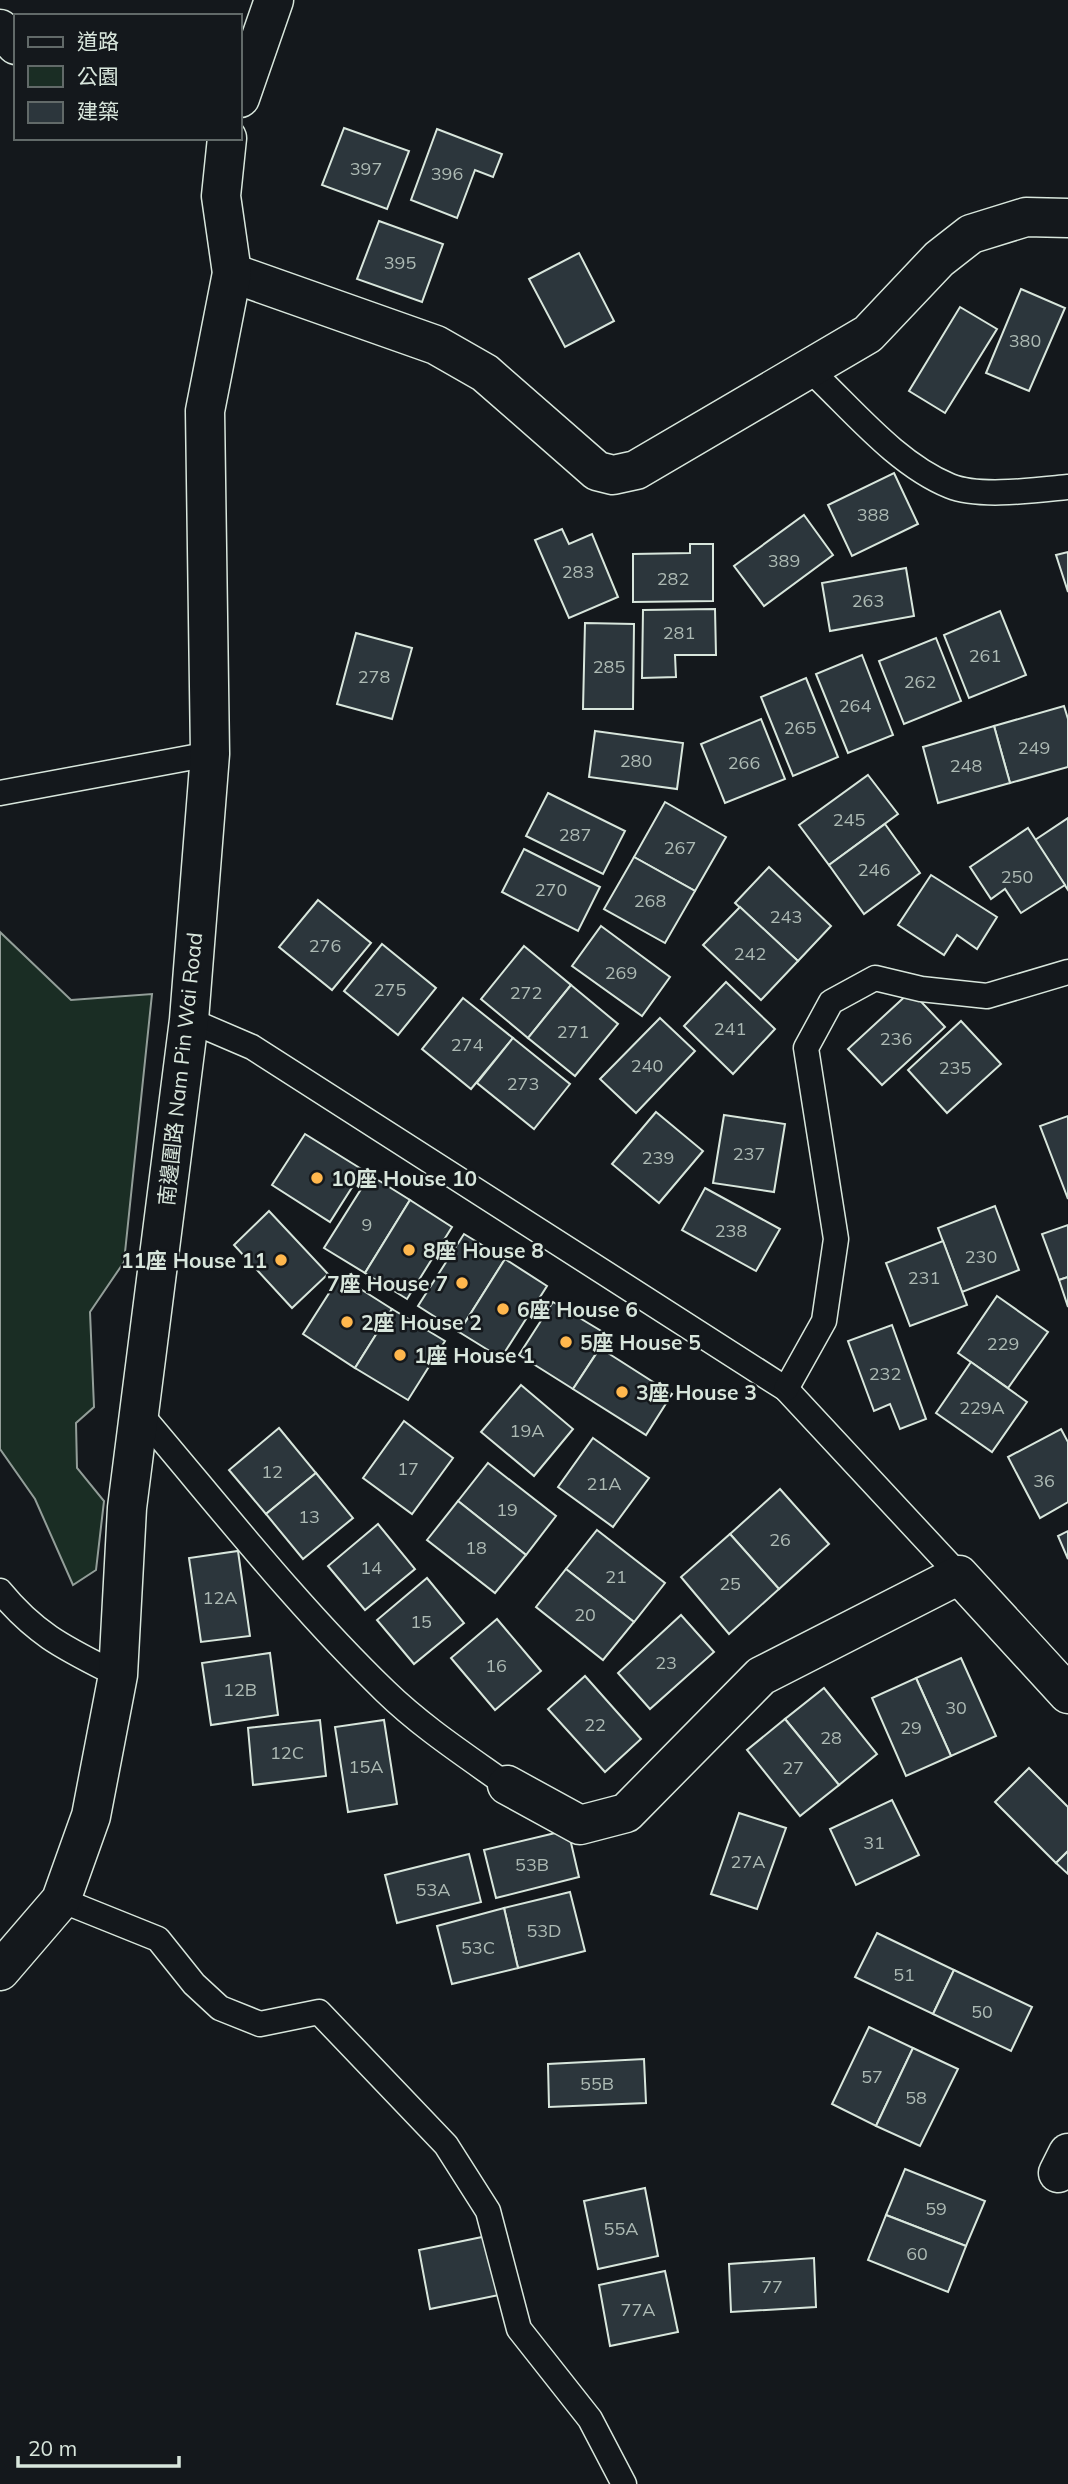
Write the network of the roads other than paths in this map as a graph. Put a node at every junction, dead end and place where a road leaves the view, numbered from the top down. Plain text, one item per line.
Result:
1 (274, 0) edge
2 (0, 29) edge
3 (14, 43) edge
4 (242, 92) edge
5 (227, 140) edge
6 (1068, 218) edge
7 (232, 273) junction
8 (810, 370) junction
9 (1068, 487) edge
10 (210, 754) junction
11 (0, 793) edge
12 (1068, 972) edge
13 (189, 1020) junction
14 (786, 1389) junction
15 (138, 1411) junction
16 (960, 1575) junction
17 (0, 1591) edge
18 (118, 1675) junction
19 (1068, 1693) edge
20 (507, 1785) joint
21 (61, 1900) junction
22 (0, 1971) edge
23 (624, 2484) edge

1 - 4 street
2 - 3 street
5 - 7 street, 南邊圍路 Nam Pin Wai Road
6 - 8 street
7 - 8 street
7 - 10 street, 南邊圍路 Nam Pin Wai Road
8 - 9 lane
10 - 11 lane
10 - 13 street, 南邊圍路 Nam Pin Wai Road
12 - 14 lane
13 - 14 lane
13 - 15 street, 南邊圍路 Nam Pin Wai Road
14 - 16 lane
15 - 18 street, 南邊圍路 Nam Pin Wai Road
15 - 20 lane
16 - 19 street
16 - 20 street
17 - 18 lane
18 - 21 street, 南邊圍路 Nam Pin Wai Road
21 - 22 street, 南邊圍路 Nam Pin Wai Road
21 - 23 lane

